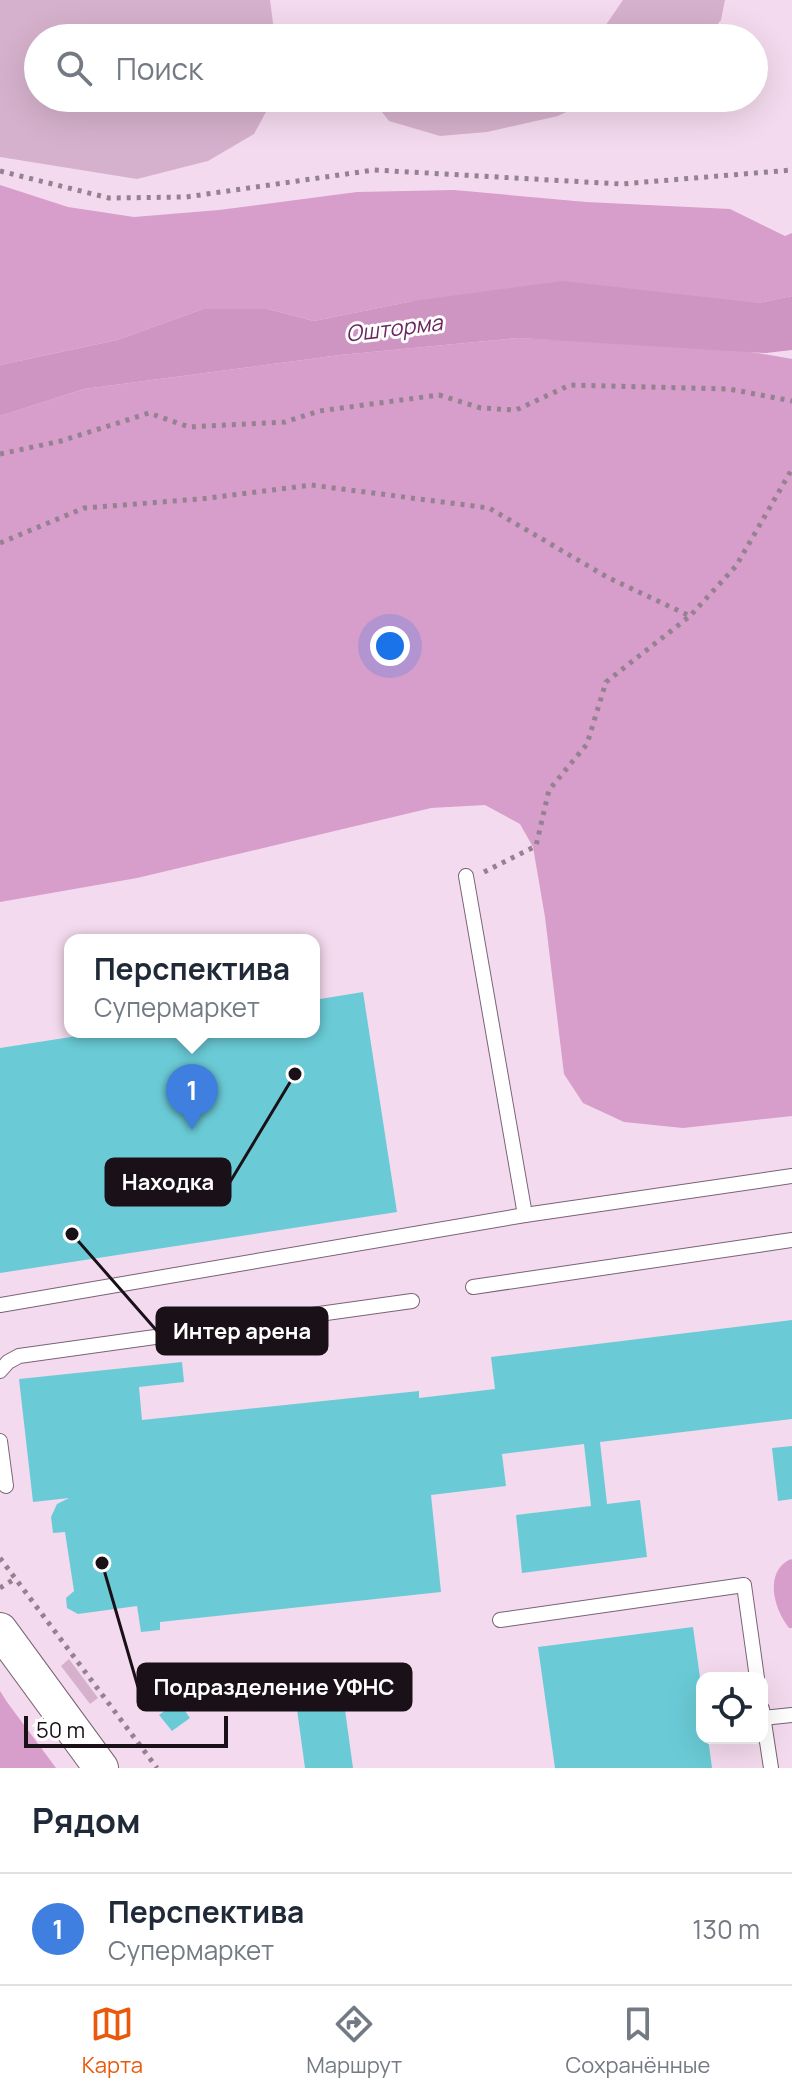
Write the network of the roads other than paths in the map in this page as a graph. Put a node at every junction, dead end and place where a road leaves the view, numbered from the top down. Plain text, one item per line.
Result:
1 (466, 876) road end
2 (792, 1176) edge
3 (525, 1215) junction
4 (792, 1240) edge
5 (473, 1287) dead end
6 (412, 1301) dead end
7 (0, 1305) edge
8 (3, 1365) edge
9 (0, 1441) edge
10 (6, 1486) dead end
11 (500, 1620) dead end
12 (0, 1630) edge
13 (756, 1672) edge
14 (768, 1713) edge
15 (792, 1715) edge
16 (768, 1744) edge
17 (101, 1768) edge
18 (771, 1768) edge

1 - 3 lane
2 - 3 lane
3 - 7 lane
4 - 5 lane
6 - 8 lane
9 - 10 lane
11 - 13 lane
12 - 17 street
14 - 15 lane
16 - 18 lane

